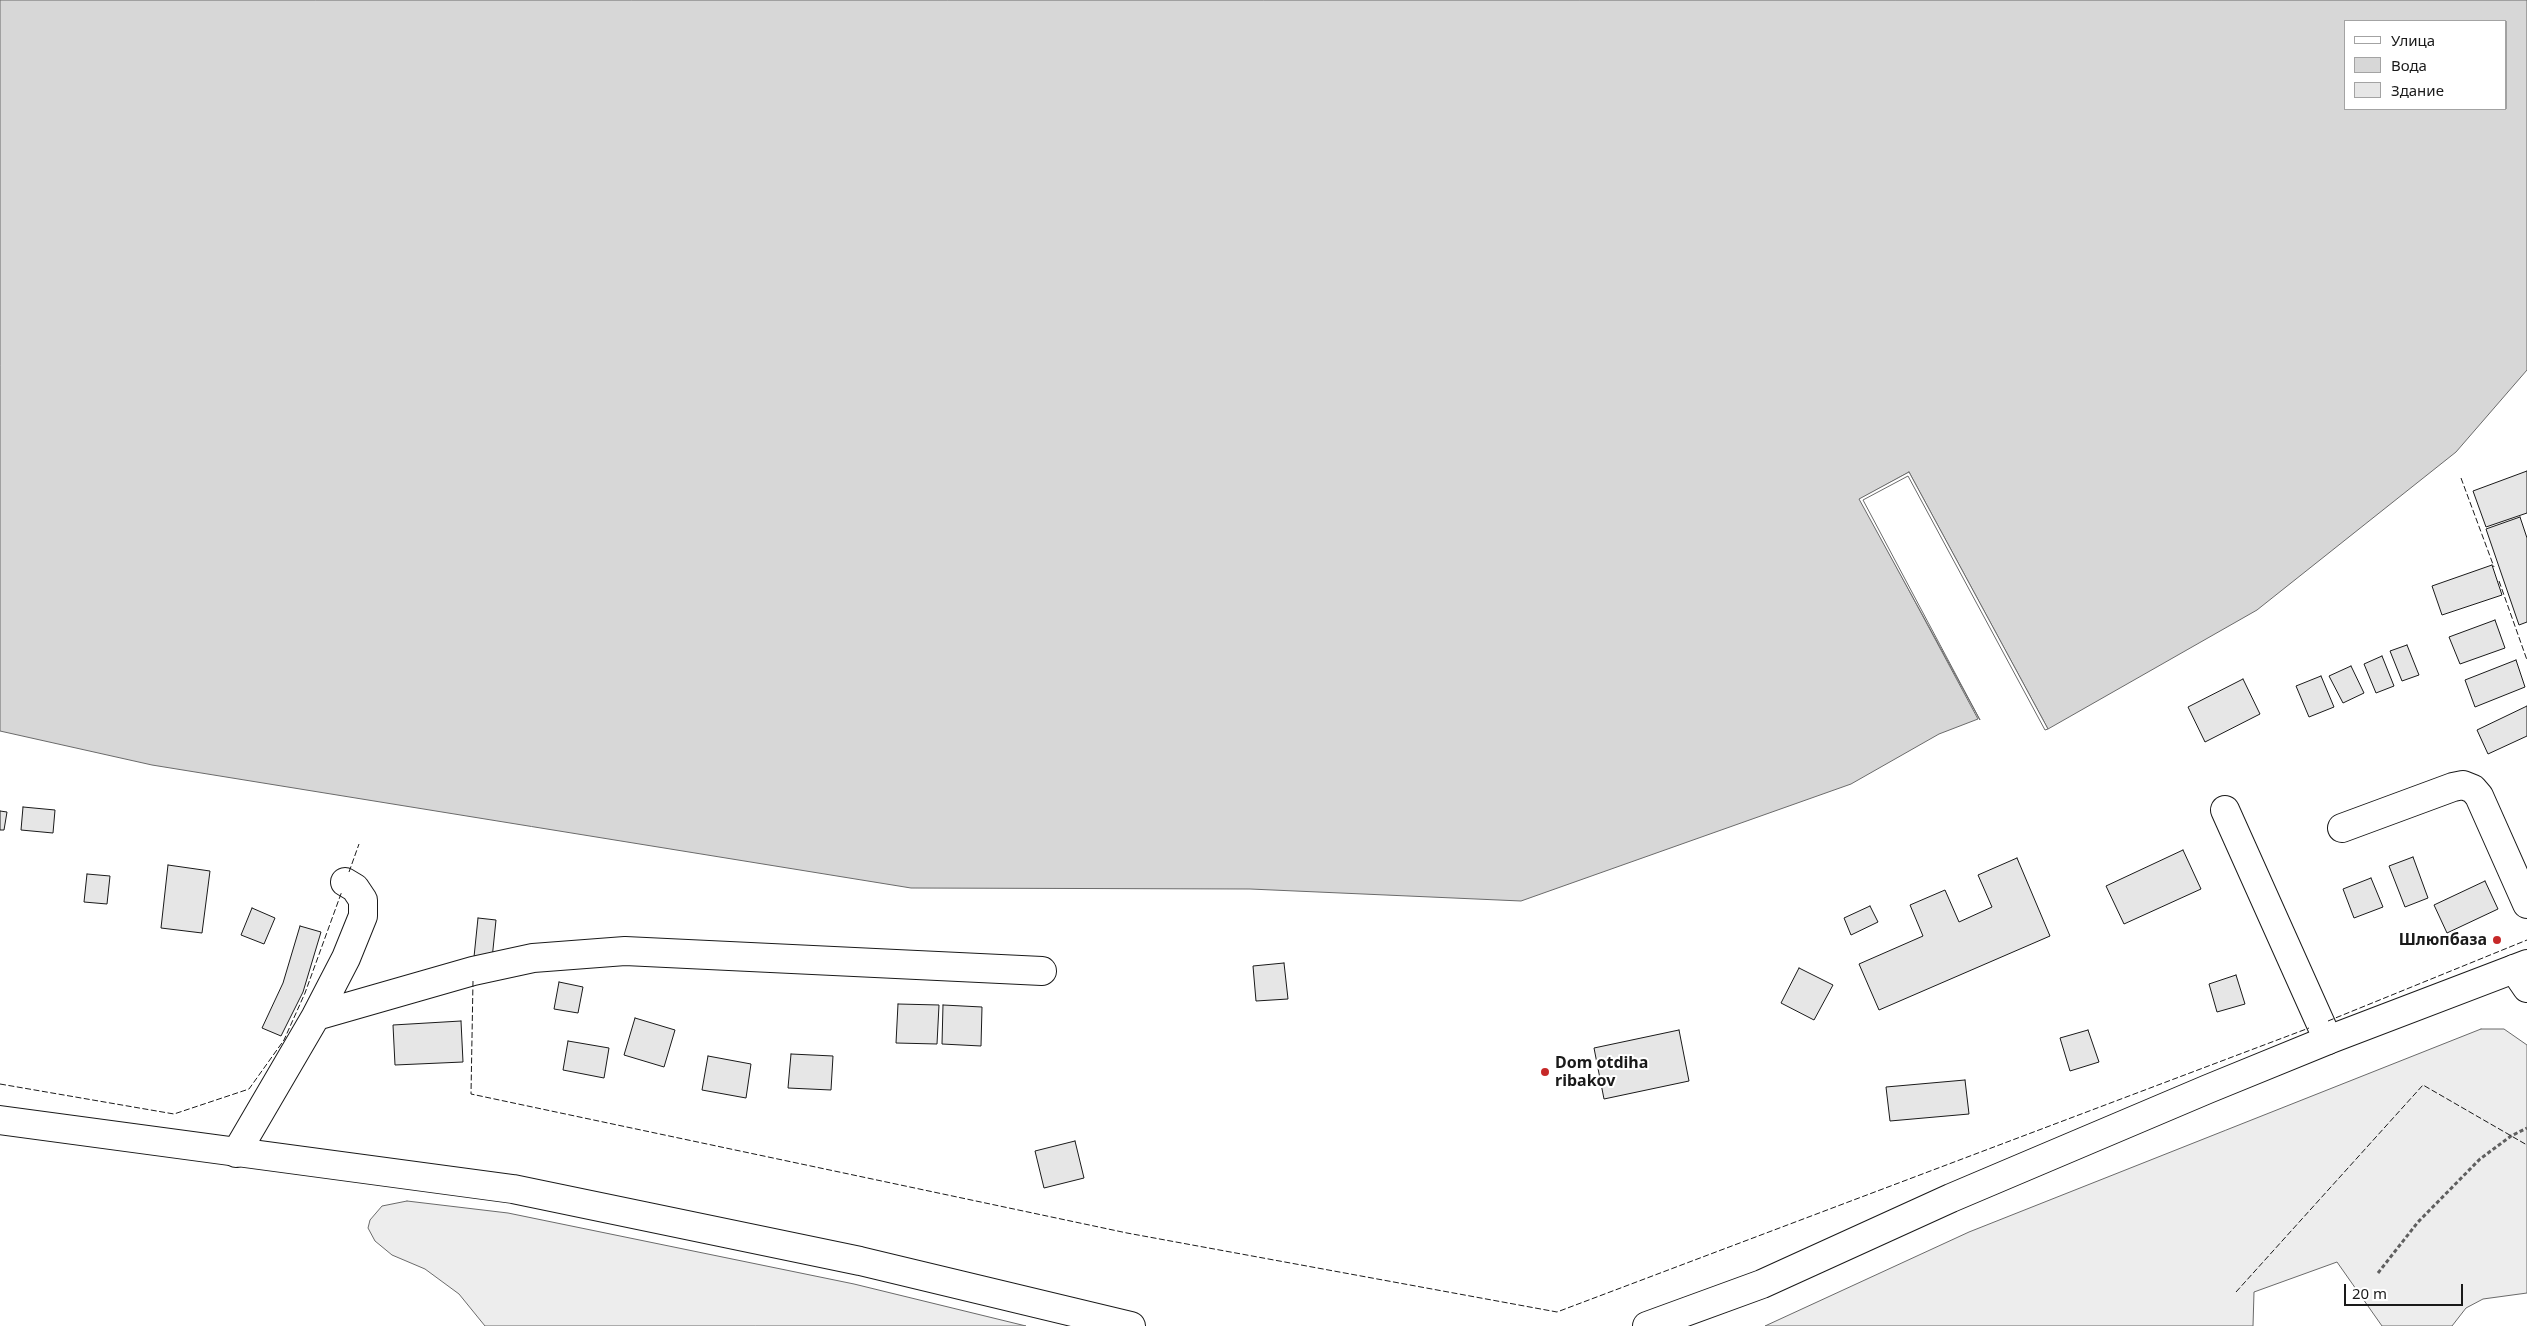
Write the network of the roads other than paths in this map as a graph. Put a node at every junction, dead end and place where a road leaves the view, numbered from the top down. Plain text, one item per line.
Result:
1 (2225, 810) dead end
2 (2342, 828) dead end
3 (346, 882) dead end
4 (2527, 904) edge
5 (1042, 971) dead end
6 (2522, 974) edge
7 (316, 1016) junction
8 (2328, 1040) junction
9 (0, 1120) edge
10 (236, 1153) junction
11 (1131, 1326) edge
12 (1647, 1326) edge

1 - 8 main road
2 - 4 main road
3 - 7 main road
5 - 7 main road
6 - 8 main road
7 - 10 main road
8 - 12 main road
9 - 10 main road
10 - 11 main road

